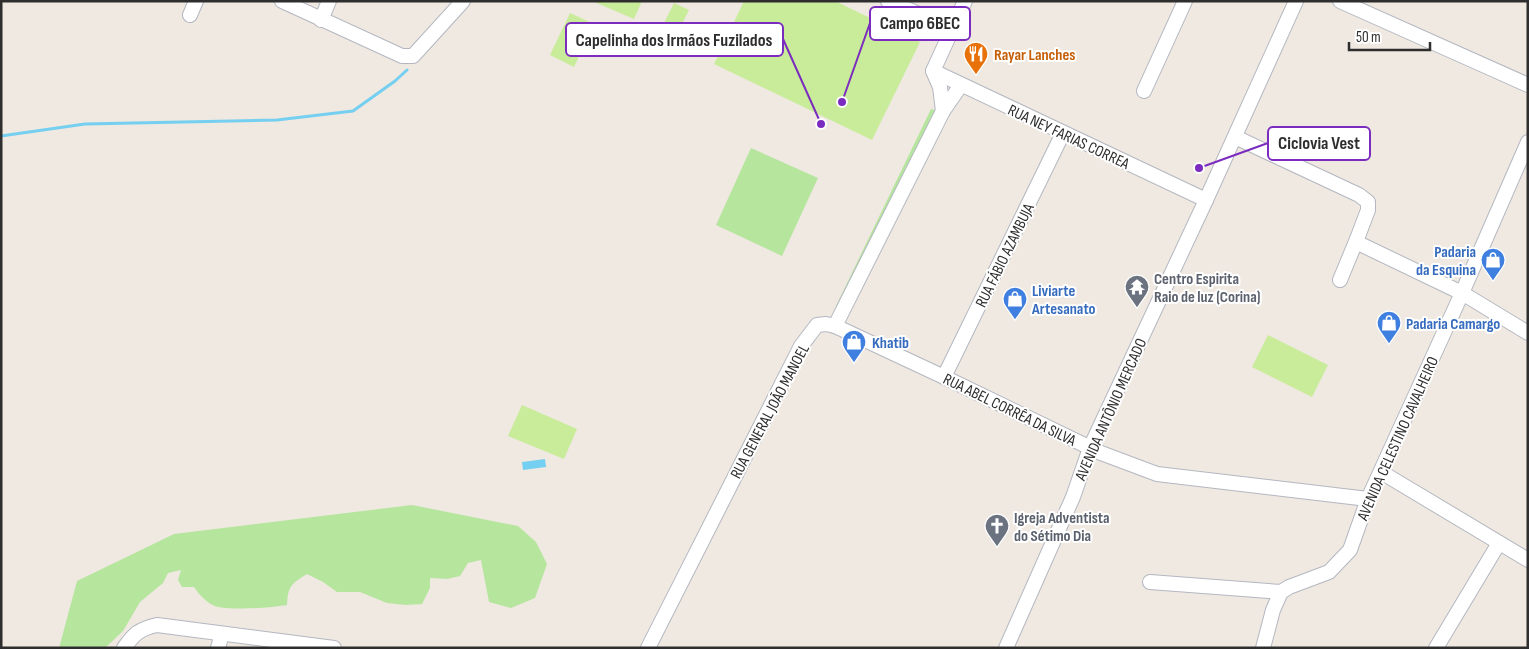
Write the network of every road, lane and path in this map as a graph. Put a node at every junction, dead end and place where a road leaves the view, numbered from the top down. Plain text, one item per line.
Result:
1 (196, 1) edge
2 (282, 1) edge
3 (329, 1) edge
4 (463, 1) edge
5 (888, 1) edge
6 (965, 1) edge
7 (1185, 1) edge
8 (1296, 1) edge
9 (1340, 1) edge
10 (190, 15) dead end
11 (321, 20) junction
12 (952, 28) junction
13 (933, 71) junction
14 (961, 85) junction
15 (1528, 85) edge
16 (1144, 91) dead end
17 (943, 111) junction
18 (1063, 133) junction
19 (1234, 137) junction
20 (1528, 142) edge
21 (1206, 200) junction
22 (1357, 239) junction
23 (1340, 280) dead end
24 (1462, 293) junction
25 (835, 326) junction
26 (1528, 333) edge
27 (944, 377) junction
28 (1090, 448) junction
29 (1381, 472) junction
30 (1368, 499) junction
31 (1498, 543) junction
32 (1528, 560) edge
33 (1150, 582) dead end
34 (1281, 592) junction
35 (222, 634) junction
36 (124, 648) edge
37 (218, 648) edge
38 (334, 648) edge
39 (648, 648) edge
40 (1006, 648) edge
41 (1263, 648) edge
42 (1436, 648) edge

1 - 10 street
2 - 11 street
3 - 11 street
4 - 11 street
5 - 12 street
6 - 12 street
7 - 16 street
8 - 19 street, AVENIDA ANTÔNIO MERCADO
9 - 15 street
12 - 13 street
13 - 14 street, RUA NEY FARIAS CORREA
13 - 17 street
14 - 17 street
14 - 18 street, RUA NEY FARIAS CORREA
17 - 25 street
18 - 21 street, RUA NEY FARIAS CORREA
18 - 27 street, RUA FÁBIO AZAMBUJA
19 - 21 street, AVENIDA ANTÔNIO MERCADO
19 - 22 street
20 - 24 street, AVENIDA CELESTINO CAVALHEIRO
21 - 28 street, AVENIDA ANTÔNIO MERCADO
22 - 23 street
22 - 24 street
24 - 26 street
24 - 29 street, AVENIDA CELESTINO CAVALHEIRO
25 - 27 street, RUA ABEL CORRÊA DA SILVA
25 - 39 street, RUA GENERAL JOÃO MANOEL
27 - 28 street, RUA ABEL CORRÊA DA SILVA
28 - 30 street, RUA ABEL CORRÊA DA SILVA
28 - 40 street, AVENIDA ANTÔNIO MERCADO
29 - 30 street, AVENIDA CELESTINO CAVALHEIRO
29 - 31 street
30 - 34 street, AVENIDA CELESTINO CAVALHEIRO
31 - 32 street
31 - 42 street
33 - 34 street
34 - 41 street
35 - 36 street
35 - 37 street
35 - 38 street

